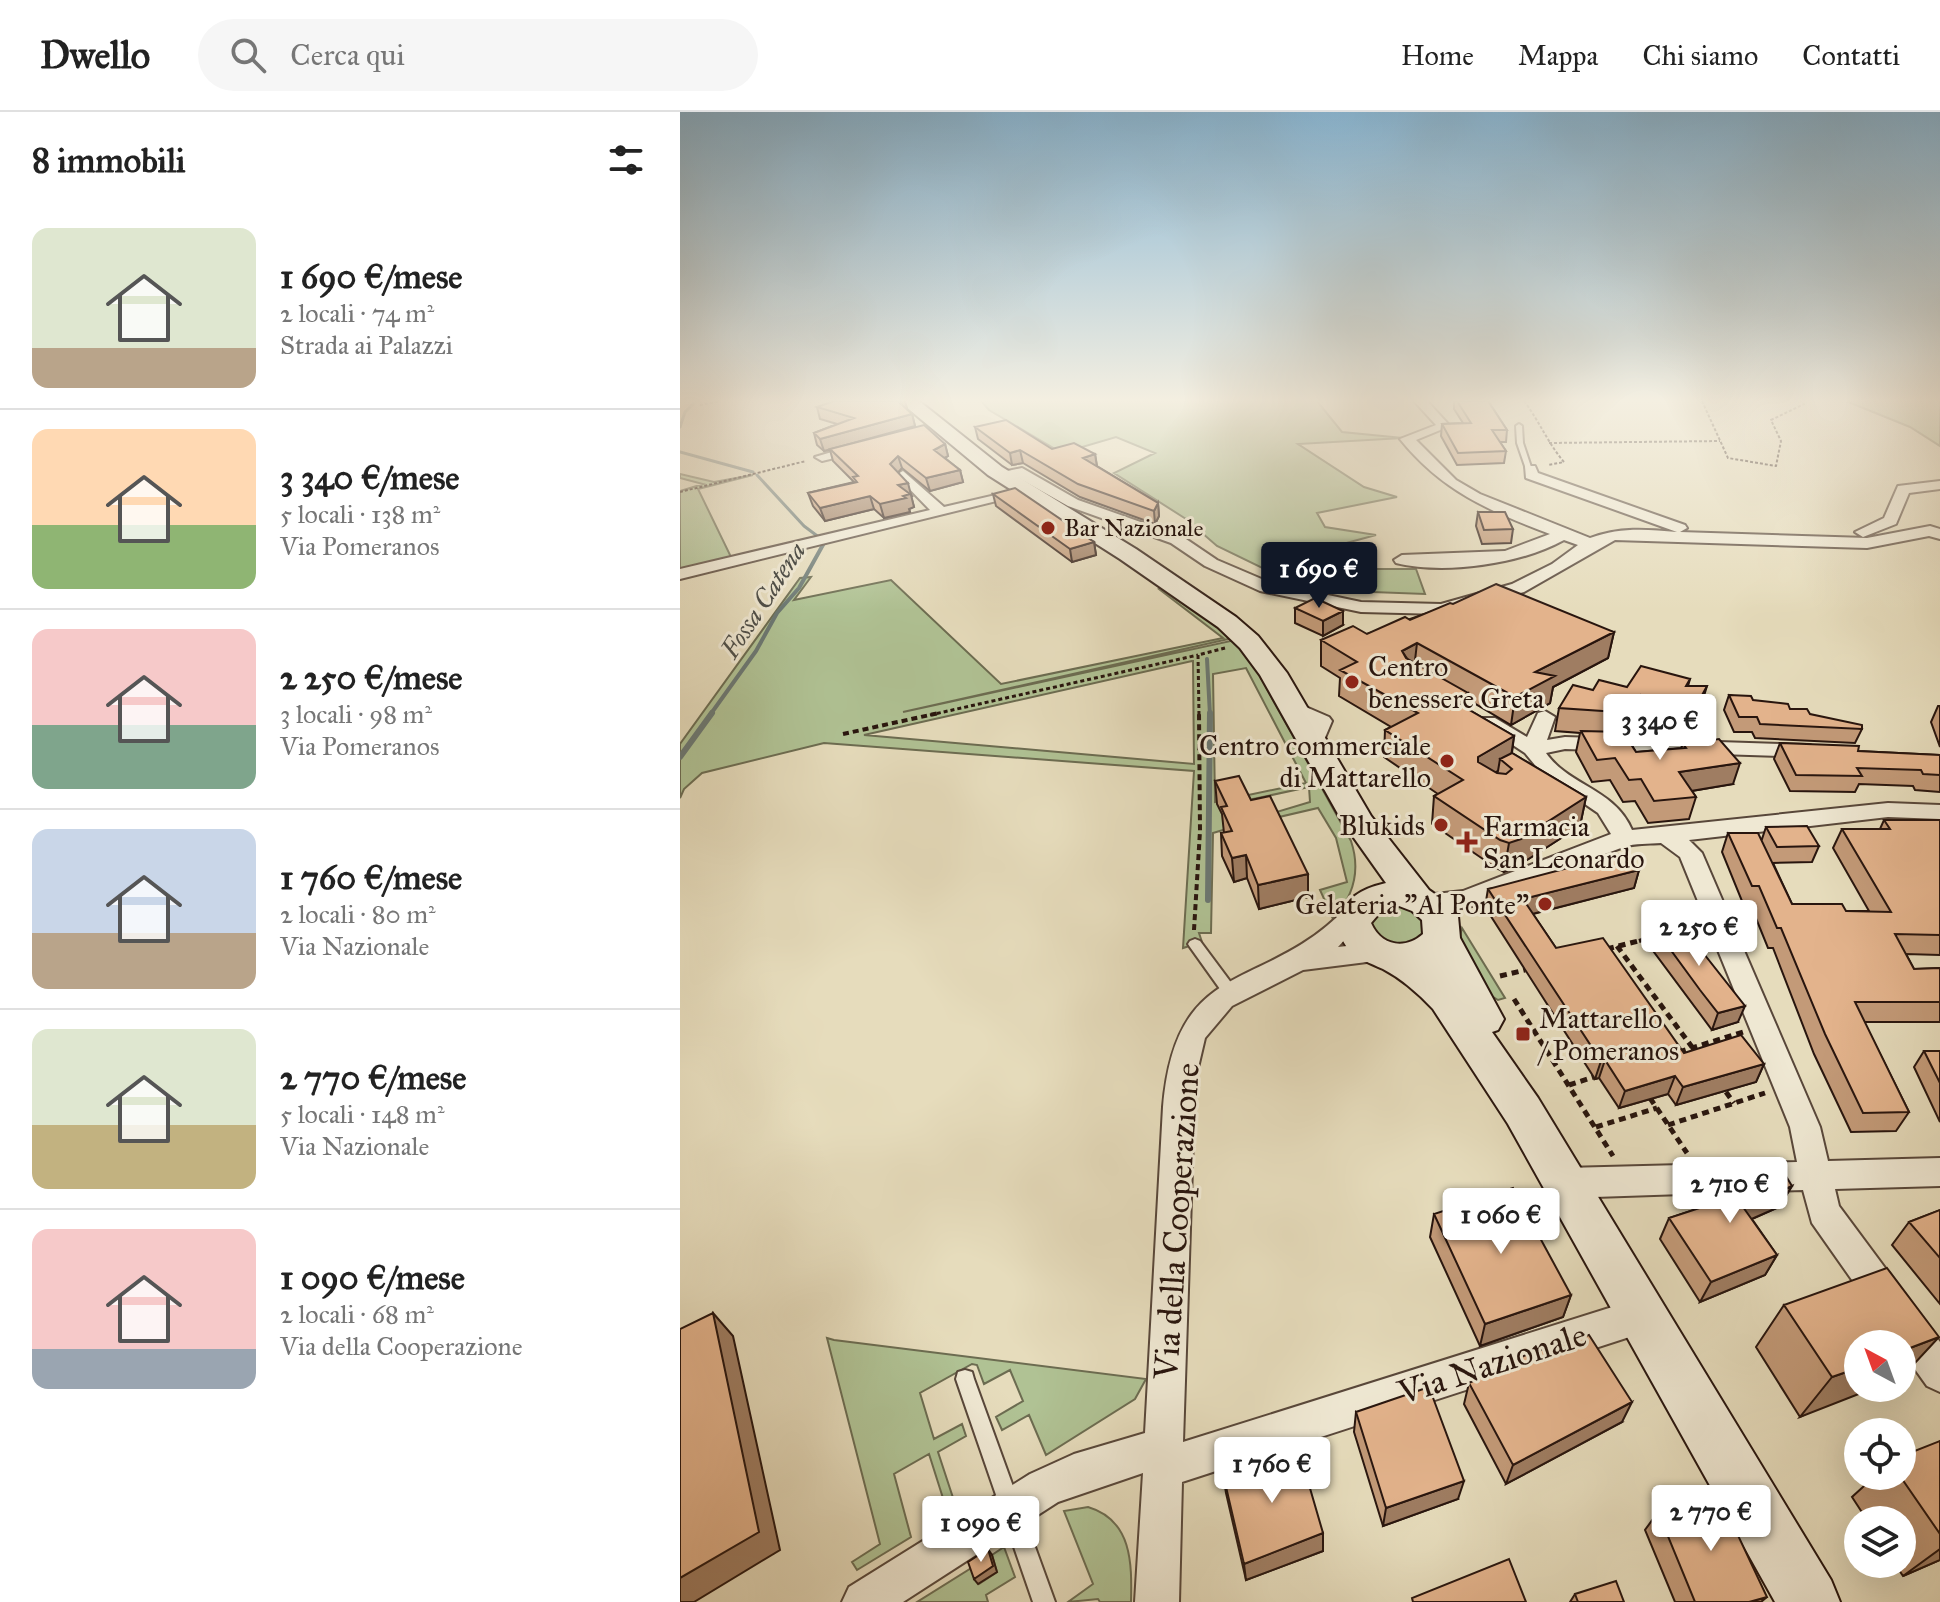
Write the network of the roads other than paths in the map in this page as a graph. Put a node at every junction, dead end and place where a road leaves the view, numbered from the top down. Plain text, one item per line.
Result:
1 (1000, 471) edge
2 (1439, 471) edge
3 (1530, 471) edge
4 (903, 475) edge
5 (1016, 479) junction
6 (1940, 485) edge
7 (940, 512) junction
8 (1562, 534) junction
9 (1940, 534) edge
10 (1674, 537) junction
11 (1842, 540) junction
12 (1590, 544) junction
13 (1402, 560) dead end
14 (680, 574) edge
15 (1466, 710) edge
16 (1545, 717) dead end
17 (1827, 752) edge
18 (1534, 758) junction
19 (1940, 812) edge
20 (1358, 821) junction
21 (1666, 835) junction
22 (1624, 838) junction
23 (1360, 909) junction
24 (1438, 912) junction
25 (1195, 944) road end
26 (1384, 956) junction
27 (1299, 960) junction
28 (1230, 992) junction
29 (1523, 1111) junction
30 (1940, 1172) edge
31 (1817, 1174) junction
32 (1565, 1183) junction
33 (1641, 1316) junction
34 (1940, 1373) edge
35 (965, 1379) dead end
36 (1161, 1458) junction
37 (1011, 1508) junction
38 (864, 1602) edge
39 (1044, 1602) edge
40 (1157, 1602) edge
41 (1809, 1602) edge

1 - 5 main road
2 - 8 street
3 - 10 street
4 - 7 street
5 - 7 street
5 - 12 street
5 - 20 main road
6 - 11 street
7 - 14 street
8 - 12 street
8 - 13 street
9 - 11 street
10 - 11 street
10 - 12 street
15 - 18 street
16 - 18 street
17 - 18 street
18 - 22 street
19 - 21 street
20 - 23 main road
20 - 24 main road
21 - 22 street
21 - 31 street
22 - 24 street
23 - 24 main road
23 - 26 main road
23 - 27 street, Via della Cooperazione
24 - 26 main road
24 - 29 main road
25 - 28 lane
26 - 27 street, Via della Cooperazione
26 - 29 main road
27 - 28 street, Via della Cooperazione
28 - 36 street, Via della Cooperazione
29 - 32 main road
30 - 31 street
31 - 32 street
31 - 34 street
32 - 33 main road
33 - 36 street, Via Nazionale
33 - 41 main road
35 - 37 lane
36 - 37 street
36 - 40 street, Via della Cooperazione
37 - 38 street
37 - 39 lane

